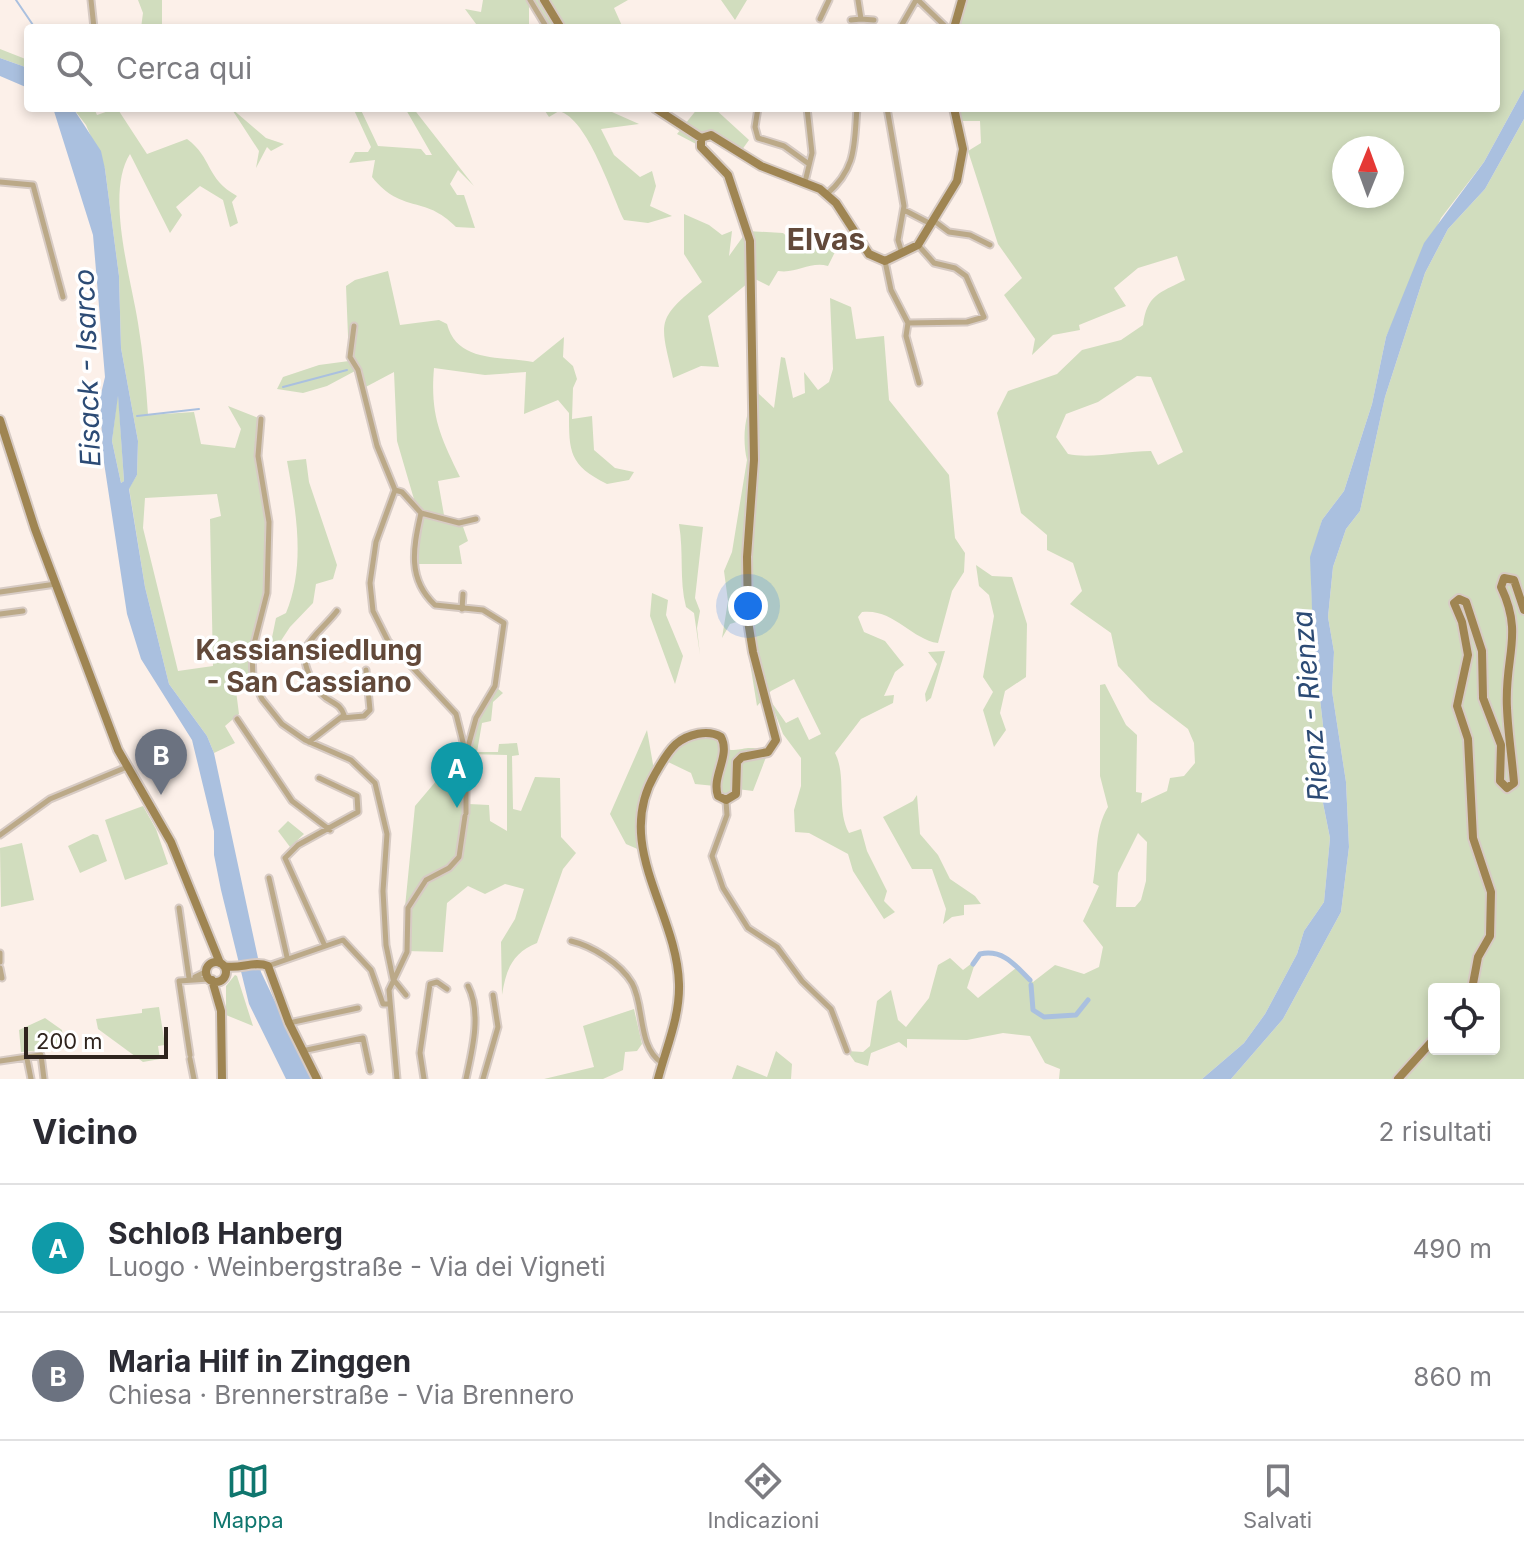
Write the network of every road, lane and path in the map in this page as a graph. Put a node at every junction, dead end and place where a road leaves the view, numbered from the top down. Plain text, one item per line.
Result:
1 (91, 0) edge
2 (530, 0) edge
3 (544, 0) edge
4 (829, 0) edge
5 (858, 0) edge
6 (917, 0) edge
7 (962, 0) edge
8 (820, 19) dead end
9 (861, 19) junction
10 (851, 20) dead end
11 (874, 20) dead end
12 (94, 24) edge
13 (545, 24) edge
14 (559, 24) edge
15 (902, 24) edge
16 (947, 24) edge
17 (951, 24) edge
18 (661, 112) edge
19 (757, 112) edge
20 (808, 112) edge
21 (857, 112) edge
22 (888, 112) edge
23 (955, 112) edge
24 (701, 138) junction
25 (809, 164) junction
26 (0, 182) edge
27 (805, 182) junction
28 (827, 194) junction
29 (904, 210) junction
30 (932, 222) junction
31 (918, 245) junction
32 (990, 245) dead end
33 (902, 254) junction
34 (885, 261) junction
35 (63, 297) dead end
36 (908, 323) junction
37 (354, 326) dead end
38 (919, 383) dead end
39 (261, 419) dead end
40 (0, 420) edge
41 (395, 490) junction
42 (421, 513) junction
43 (476, 519) dead end
44 (56, 584) junction
45 (0, 592) edge
46 (463, 594) dead end
47 (462, 609) junction
48 (1524, 610) edge
49 (23, 611) dead end
50 (337, 611) dead end
51 (0, 614) edge
52 (366, 670) dead end
53 (342, 718) junction
54 (237, 719) dead end
55 (309, 742) junction
56 (466, 754) junction
57 (127, 767) junction
58 (319, 778) dead end
59 (726, 800) junction
60 (330, 830) junction
61 (0, 835) edge
62 (269, 878) dead end
63 (179, 908) dead end
64 (206, 936) junction
65 (571, 941) dead end
66 (324, 944) junction
67 (0, 953) edge
68 (287, 957) junction
69 (0, 962) edge
70 (222, 964) junction
71 (264, 965) junction
72 (0, 968) edge
73 (236, 969) junction
74 (209, 974) junction
75 (224, 977) junction
76 (2, 978) dead end
77 (192, 978) junction
78 (393, 979) junction
79 (1473, 983) edge
80 (468, 986) dead end
81 (447, 989) dead end
82 (406, 995) dead end
83 (493, 995) dead end
84 (389, 1004) junction
85 (358, 1008) dead end
86 (221, 1011) junction
87 (289, 1023) junction
88 (1428, 1046) edge
89 (302, 1051) junction
90 (847, 1051) dead end
91 (27, 1059) junction
92 (0, 1061) edge
93 (662, 1063) junction
94 (370, 1071) dead end
95 (31, 1079) edge
96 (44, 1079) edge
97 (194, 1079) edge
98 (222, 1079) edge
99 (317, 1079) edge
100 (397, 1079) edge
101 (424, 1079) edge
102 (466, 1079) edge
103 (483, 1079) edge
104 (658, 1079) edge
105 (1398, 1079) edge

1 - 12 street
2 - 13 street
3 - 14 street
4 - 8 street
5 - 9 street
6 - 15 street
6 - 16 street
7 - 17 street
9 - 10 street
9 - 11 street
18 - 24 street
19 - 25 street
20 - 25 street
21 - 28 street
22 - 29 street
23 - 30 street
24 - 27 street
24 - 59 street
25 - 27 street
26 - 35 street
27 - 28 street
28 - 34 street
29 - 30 street
29 - 33 street
30 - 31 street
30 - 32 street
31 - 33 street
31 - 36 street
33 - 34 street
34 - 36 street
36 - 38 street
37 - 41 street
39 - 55 street
40 - 44 street
41 - 42 street
41 - 56 street
42 - 43 street
42 - 47 street
44 - 45 street
44 - 57 street
46 - 47 street
47 - 56 street
48 - 79 street
49 - 51 street
50 - 53 street
52 - 53 street
53 - 55 street
54 - 60 street
55 - 78 street
56 - 78 street
57 - 61 street
57 - 64 street
58 - 60 street
59 - 90 street
59 - 93 street
60 - 66 street
62 - 68 street
63 - 77 street
64 - 70 street
64 - 74 street
65 - 93 street
66 - 68 street
66 - 84 street
67 - 69 street
68 - 71 street
70 - 73 street
70 - 74 street
70 - 75 street
71 - 73 street
71 - 87 street
72 - 76 street
73 - 75 street
74 - 75 street
74 - 77 street
74 - 86 street
75 - 86 street
77 - 97 street
78 - 82 street
78 - 84 street
80 - 102 street
81 - 101 street
83 - 103 street
84 - 100 street
85 - 87 street
86 - 98 street
87 - 89 street
88 - 105 street
89 - 94 street
89 - 99 street
91 - 92 street
91 - 95 street
91 - 96 street
93 - 104 street

